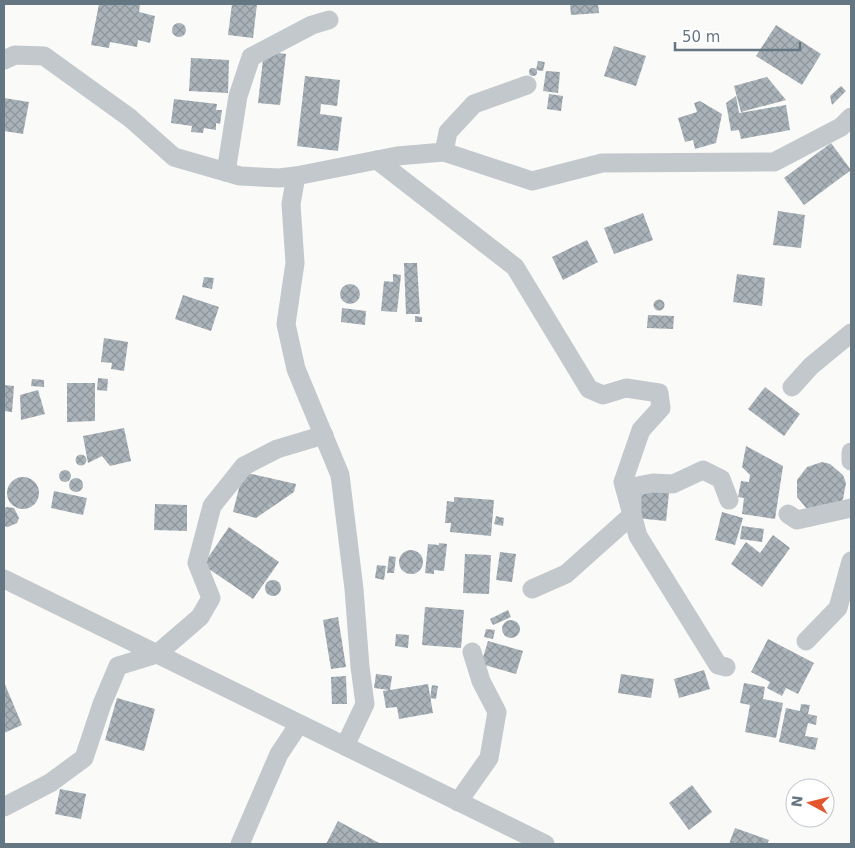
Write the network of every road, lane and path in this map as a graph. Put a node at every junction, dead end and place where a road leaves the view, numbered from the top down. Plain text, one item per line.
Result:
1 (329, 20) dead end
2 (7, 54) edge
3 (527, 85) dead end
4 (850, 123) edge
5 (444, 152) junction
6 (377, 160) junction
7 (226, 172) junction
8 (296, 176) junction
9 (851, 333) edge
10 (792, 387) dead end
11 (324, 435) junction
12 (851, 452) edge
13 (851, 461) edge
14 (729, 500) dead end
15 (851, 508) edge
16 (788, 514) dead end
17 (632, 515) junction
18 (851, 561) edge
19 (4, 579) edge
20 (532, 589) dead end
21 (806, 641) dead end
22 (472, 652) dead end
23 (156, 654) junction
24 (726, 667) dead end
25 (299, 724) junction
26 (345, 746) junction
27 (458, 802) junction
28 (4, 807) edge
29 (240, 844) edge
30 (546, 844) edge

1 - 7 street
2 - 7 street
3 - 5 street
4 - 5 street
5 - 6 street
6 - 8 street
6 - 17 street
7 - 8 street
8 - 11 street
9 - 10 street
11 - 23 street
11 - 26 street
12 - 13 street
14 - 17 street
15 - 16 street
17 - 20 street
17 - 24 street
18 - 21 street
19 - 23 street
22 - 27 street
23 - 25 street
23 - 28 street
25 - 26 street
25 - 29 street
26 - 27 street
27 - 30 street

